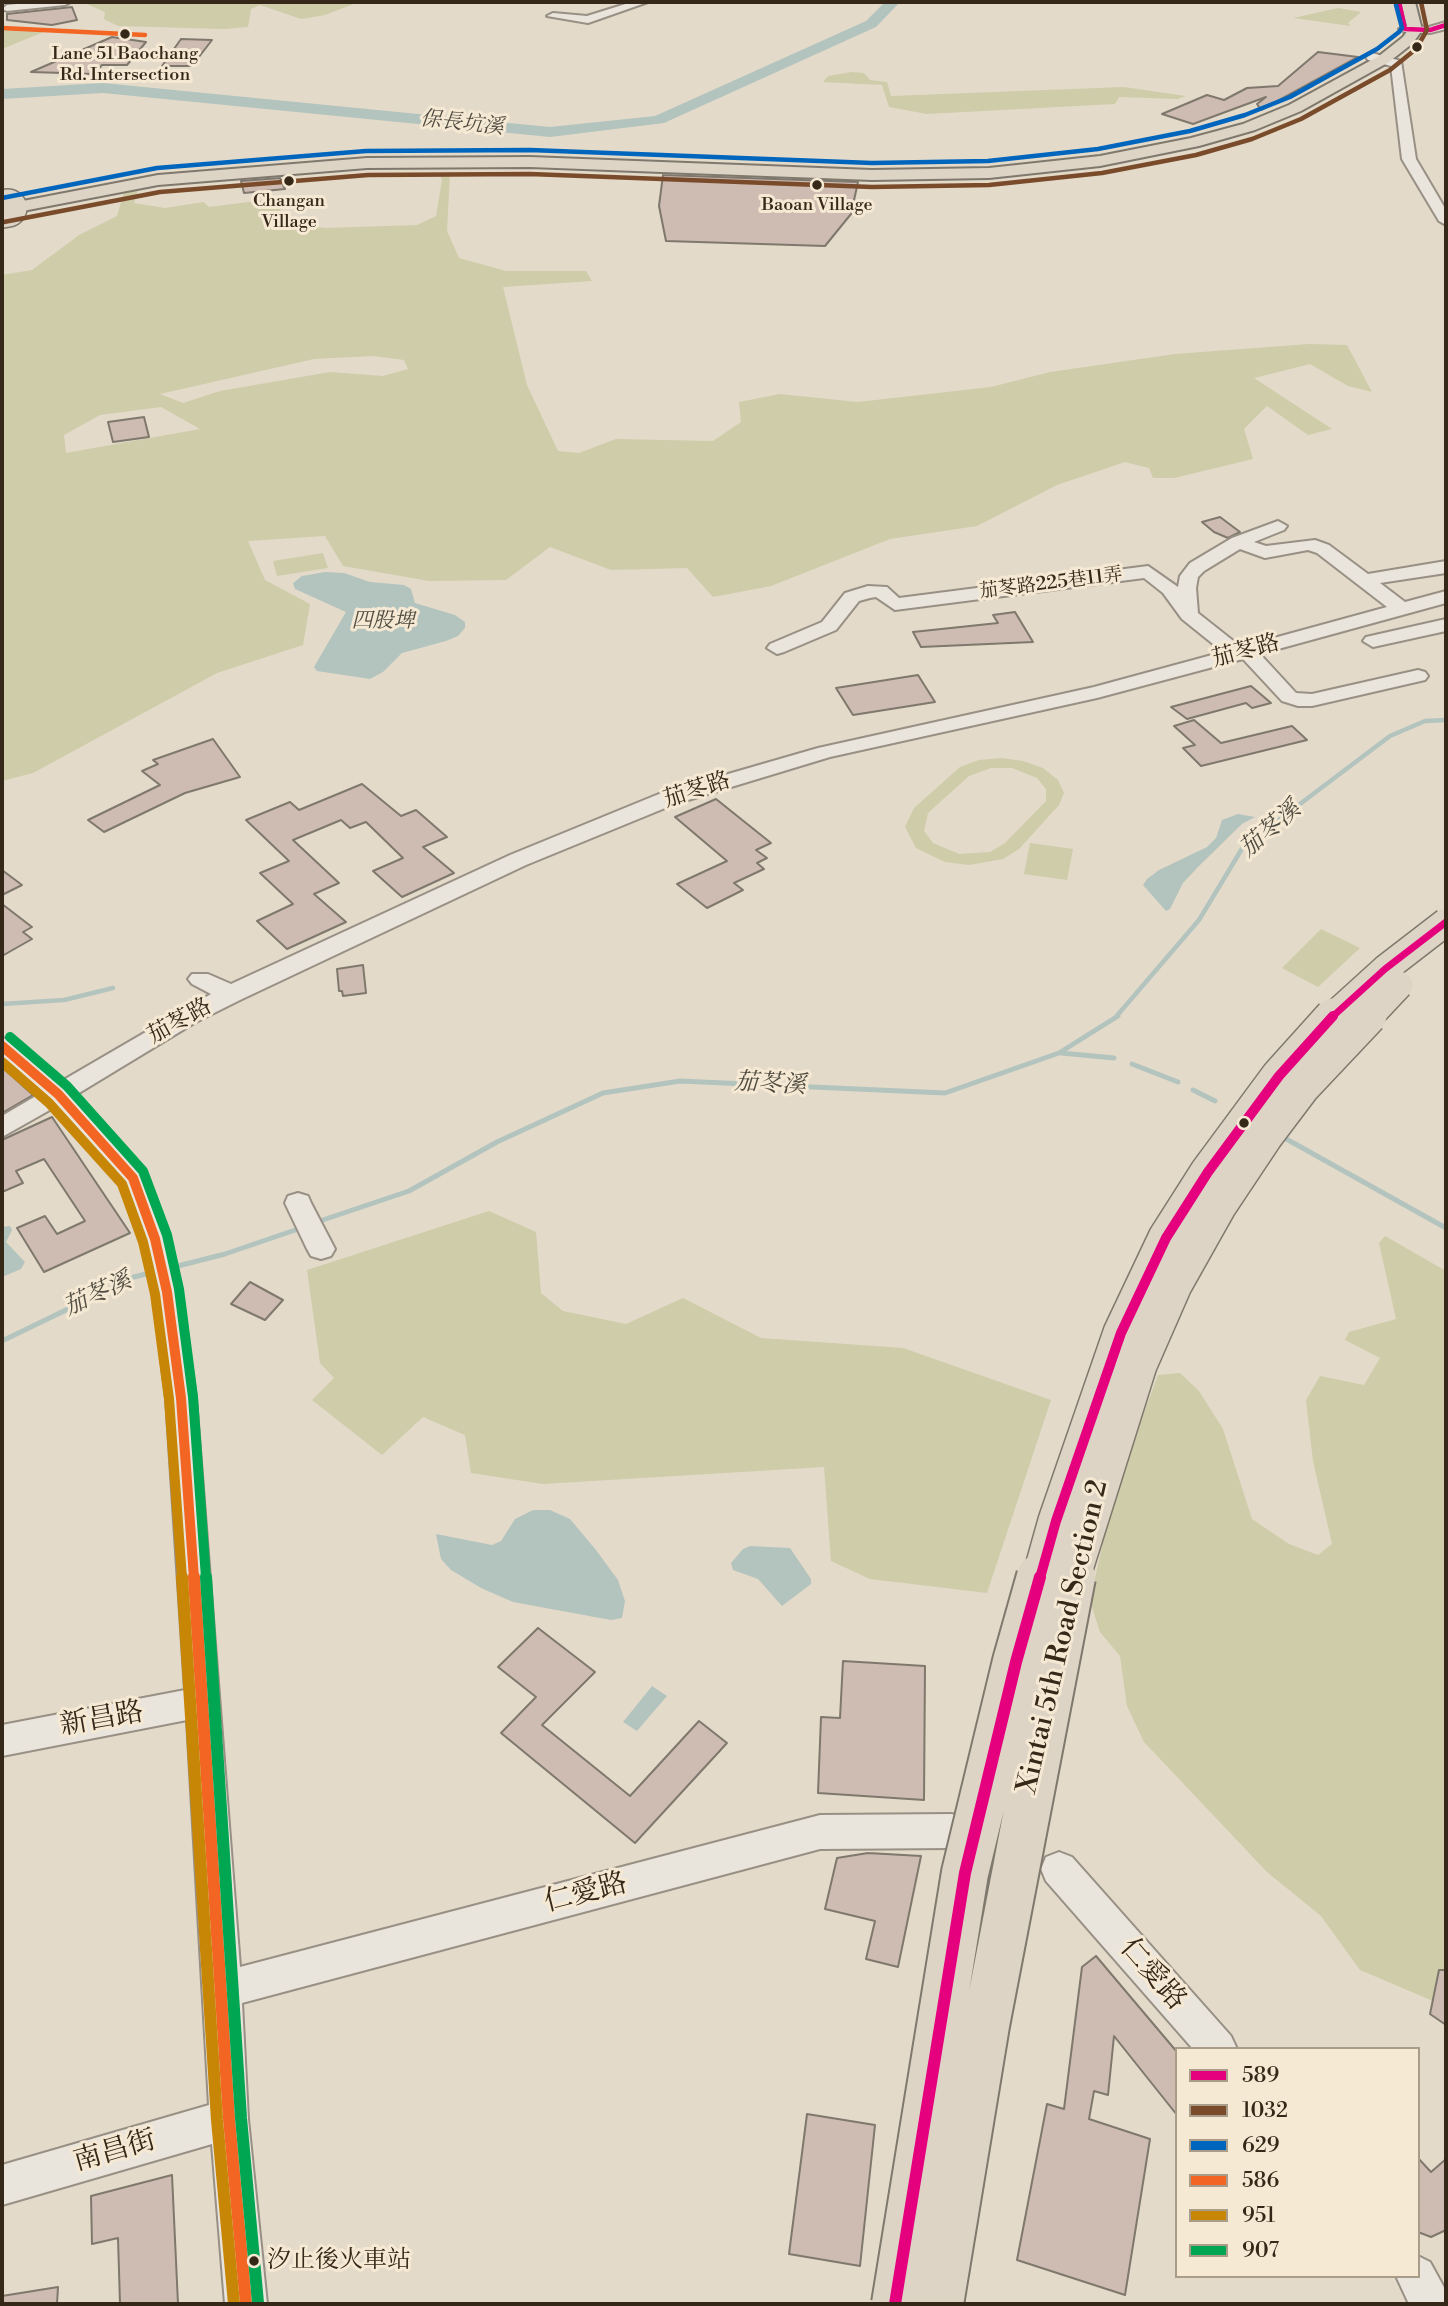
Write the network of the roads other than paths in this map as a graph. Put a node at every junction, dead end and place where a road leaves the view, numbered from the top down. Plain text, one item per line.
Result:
1 (65, 2) edge
2 (642, 2) edge
3 (1399, 2) edge
4 (1408, 2) edge
5 (7, 8) dead end
6 (552, 16) dead end
7 (1446, 25) edge
8 (1410, 30) junction
9 (1378, 58) junction
10 (3, 208) edge
11 (1446, 221) edge
12 (1278, 526) dead end
13 (1238, 542) junction
14 (1446, 567) edge
15 (1364, 580) junction
16 (1446, 597) edge
17 (1402, 609) junction
18 (1189, 615) junction
19 (1446, 625) edge
20 (1373, 641) dead end
21 (777, 648) dead end
22 (1243, 653) junction
23 (1418, 676) dead end
24 (1446, 922) edge
25 (1446, 949) edge
26 (200, 979) dead end
27 (231, 993) junction
28 (2, 1046) edge
29 (58, 1094) junction
30 (2, 1128) edge
31 (298, 1203) dead end
32 (321, 1249) dead end
33 (203, 1702) junction
34 (2, 1741) edge
35 (953, 1831) dead end
36 (1059, 1869) dead end
37 (223, 1990) junction
38 (1216, 2047) edge
39 (229, 2119) junction
40 (2, 2185) edge
41 (1417, 2278) edge
42 (246, 2304) edge
43 (895, 2304) edge
44 (940, 2304) edge
45 (1431, 2304) edge

1 - 5 street
2 - 6 street
3 - 8 main road
4 - 8 main road
7 - 8 street
8 - 9 main road
9 - 10 main road
9 - 11 street
12 - 13 street
13 - 15 street
13 - 18 street
14 - 15 street
15 - 17 street
16 - 17 street, 茄苳路
17 - 22 street, 茄苳路
18 - 21 street, 茄苳路225巷11弄
18 - 22 street
19 - 20 street
22 - 23 street
22 - 27 street, 茄苳路
24 - 43 main road, Xintai 5th Road Section 2, bridge
25 - 44 main road, Xintai 5th Road Section 2, bridge
26 - 27 street
27 - 29 street, 茄苳路
28 - 29 street
29 - 30 street, 茄苳路
29 - 33 street
31 - 32 street
33 - 34 street, 新昌路
33 - 37 street
35 - 37 street, 仁愛路
36 - 38 street, 仁愛路
37 - 39 street
39 - 40 street, 南昌街
39 - 42 street
41 - 45 street

